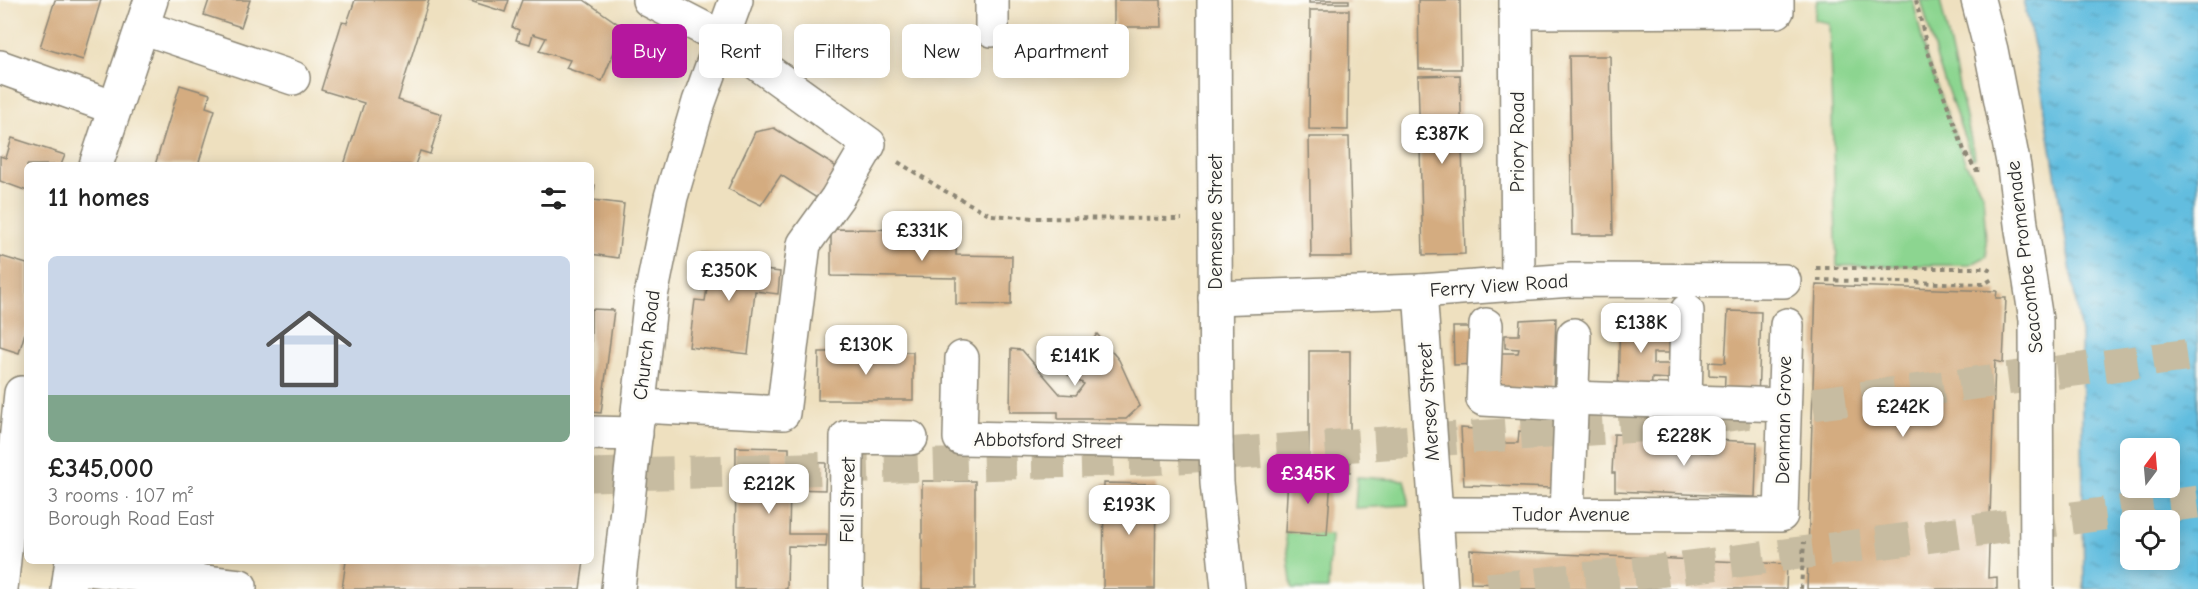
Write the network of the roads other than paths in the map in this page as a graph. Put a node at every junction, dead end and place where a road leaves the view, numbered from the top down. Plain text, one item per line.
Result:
1 (649, 0) edge
2 (736, 0) edge
3 (1214, 0) edge
4 (1777, 0) edge
5 (1978, 0) edge
6 (1516, 6) edge
7 (146, 14) edge
8 (727, 24) edge
9 (699, 26) edge
10 (0, 68) edge
11 (293, 78) dead end
12 (708, 78) edge
13 (777, 78) edge
14 (115, 108) junction
15 (97, 162) edge
16 (1797, 280) road end
17 (1518, 284) junction
18 (1420, 291) junction
19 (1215, 298) junction
20 (1687, 311) dead end
21 (1486, 325) dead end
22 (1787, 325) dead end
23 (1574, 334) dead end
24 (962, 358) dead end
25 (16, 393) edge
26 (1570, 401) junction
27 (1685, 402) junction
28 (1784, 405) junction
29 (637, 420) junction
30 (594, 433) edge
31 (911, 438) dead end
32 (1216, 443) junction
33 (1436, 514) junction
34 (1567, 514) junction
35 (1781, 515) joint
36 (1, 589) edge
37 (68, 589) edge
38 (240, 589) edge
39 (618, 589) edge
40 (846, 589) edge
41 (1228, 589) edge
42 (1441, 589) edge
43 (2037, 589) edge

1 - 9 street
2 - 8 street, Church Road
3 - 19 street, Demesne Street
4 - 6 street
5 - 43 street, Seacombe Promenade
6 - 17 street, Priory Road
7 - 11 street
7 - 14 street
10 - 14 street
12 - 29 street, Church Road
13 - 29 street
14 - 15 street
16 - 17 street, Ferry View Road
17 - 18 street, Ferry View Road
18 - 19 street, Ferry View Road
18 - 33 street, Mersey Street
19 - 32 street, Demesne Street
20 - 27 street
21 - 26 street
22 - 28 street, Denman Grove
23 - 26 street
24 - 32 street, Abbotsford Street
25 - 36 street
26 - 27 street
26 - 34 street
27 - 28 street
28 - 35 street, Denman Grove
29 - 30 street
29 - 39 street, Church Road
31 - 40 street, Fell Street
32 - 41 street, Demesne Street
33 - 34 street, Tudor Avenue
33 - 42 street
34 - 35 street, Tudor Avenue
37 - 38 street

